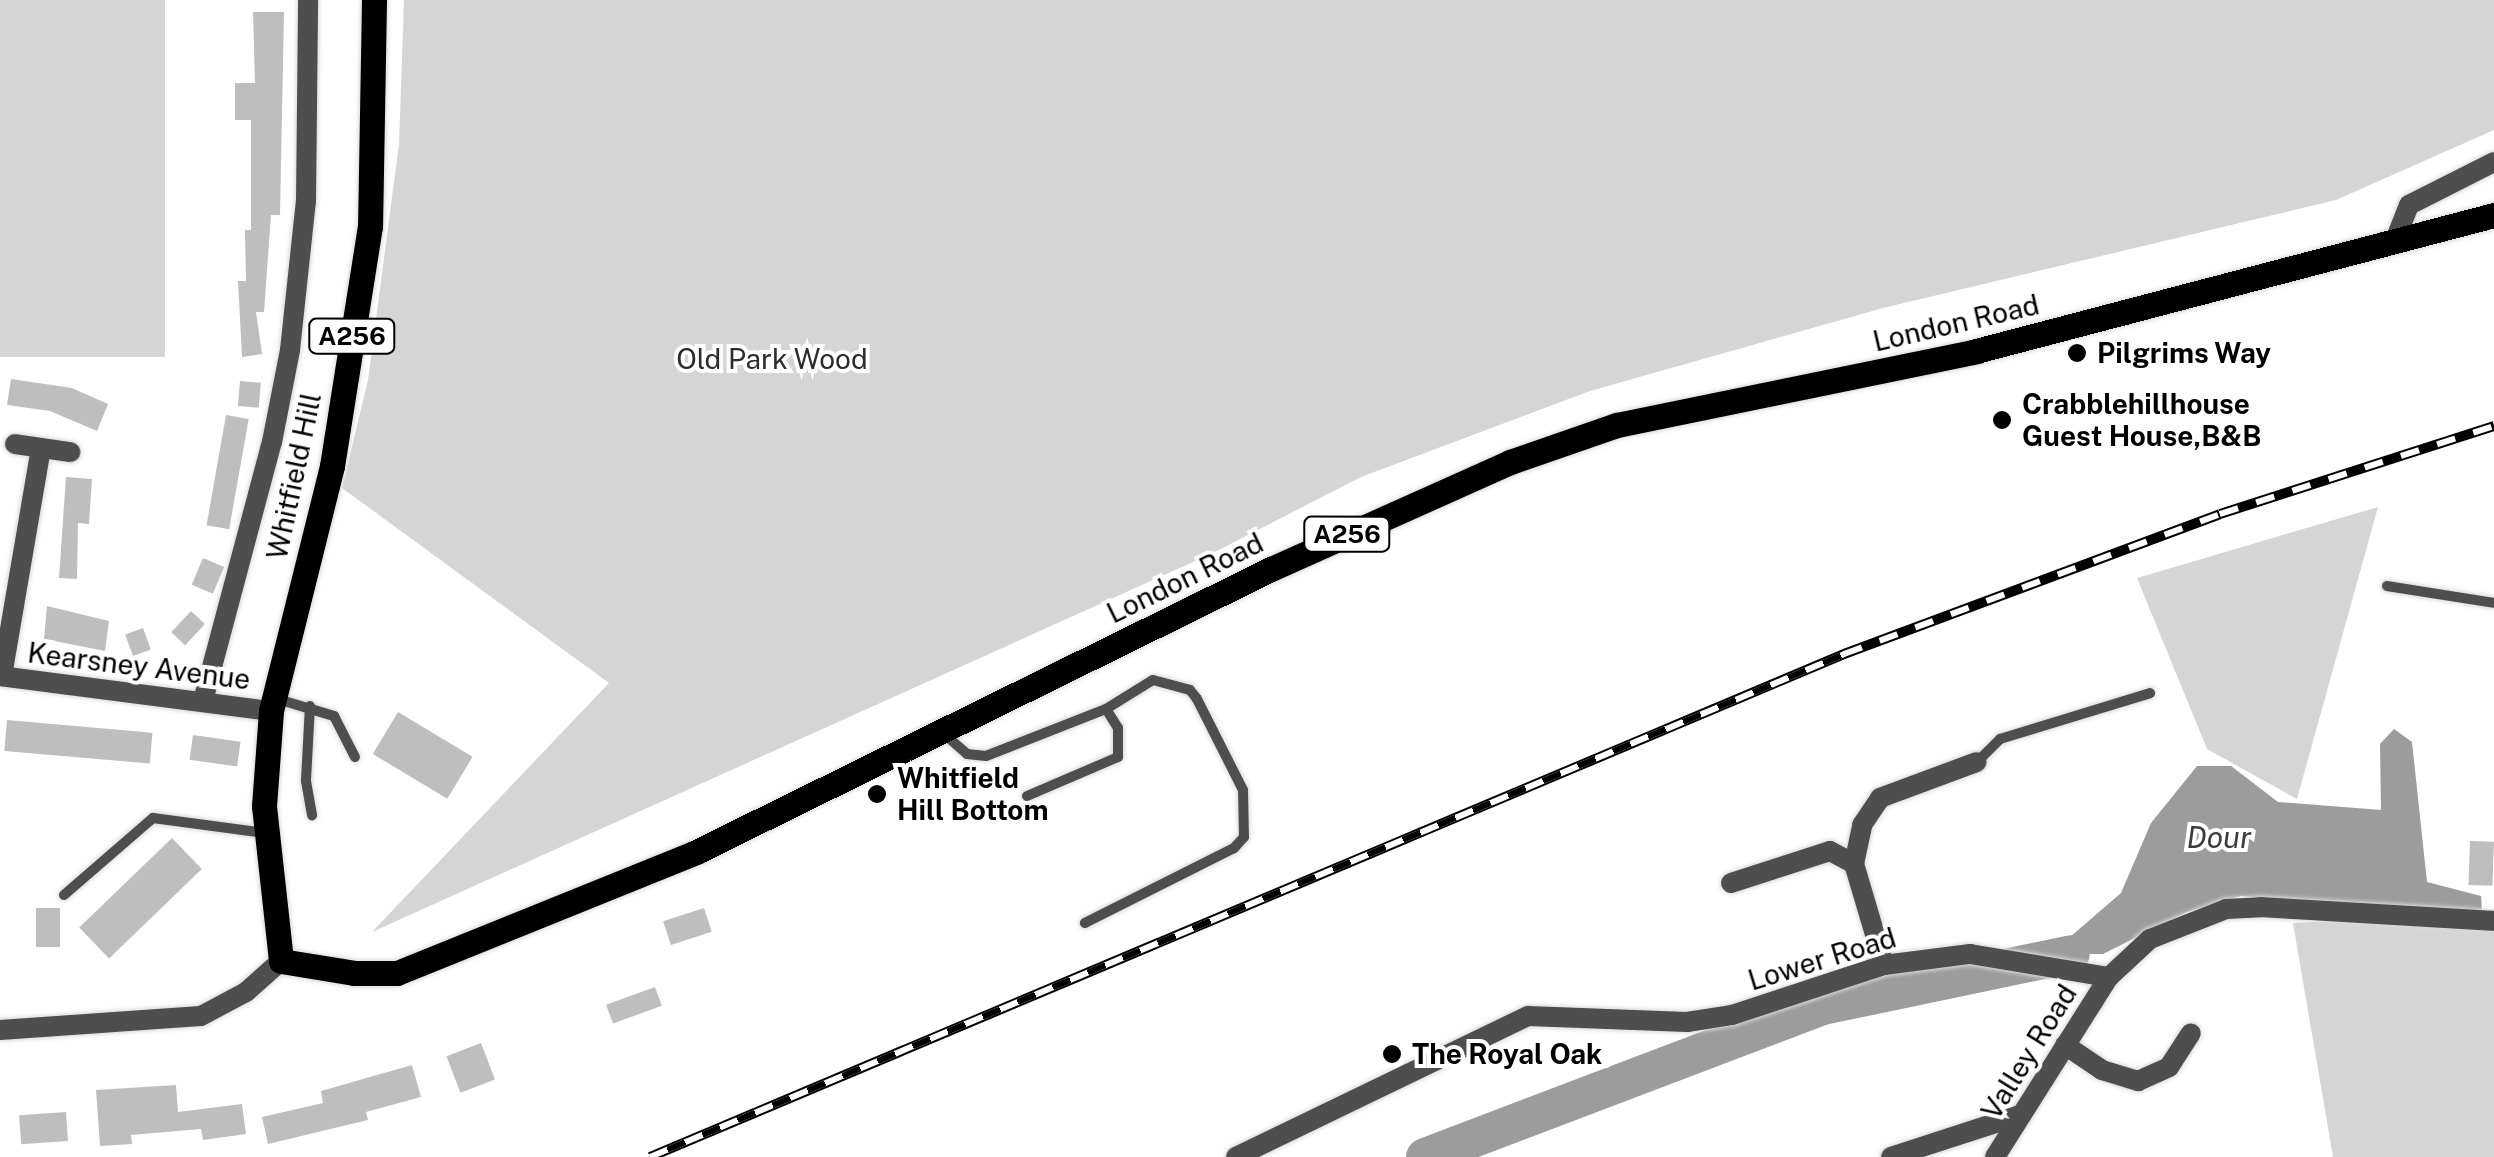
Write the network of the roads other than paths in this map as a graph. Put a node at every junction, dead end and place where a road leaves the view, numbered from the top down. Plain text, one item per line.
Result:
1 (308, 0) edge
2 (374, 0) edge
3 (2494, 162) edge
4 (2494, 215) edge
5 (2394, 242) junction
6 (15, 444) dead end
7 (41, 448) junction
8 (70, 452) dead end
9 (2387, 586) dead end
10 (2494, 603) edge
11 (1, 676) edge
12 (2150, 694) dead end
13 (204, 697) junction
14 (272, 704) junction
15 (310, 706) junction
16 (1106, 709) junction
17 (942, 732) junction
18 (355, 757) dead end
19 (1977, 762) joint
20 (1028, 796) dead end
21 (312, 815) dead end
22 (266, 833) junction
23 (1854, 864) junction
24 (1730, 883) dead end
25 (64, 895) dead end
26 (2494, 921) edge
27 (1085, 923) dead end
28 (282, 960) junction
29 (1884, 964) junction
30 (2109, 977) junction
31 (0, 1030) edge
32 (2192, 1033) dead end
33 (2065, 1045) junction
34 (2020, 1115) junction
35 (1236, 1157) edge
36 (1891, 1157) edge
37 (1995, 1157) edge

1 - 13 street, Whitfield Hill
2 - 14 main road, Whitfield Hill / A256
3 - 5 street
4 - 5 main road, London Road / A256
5 - 17 main road, London Road / A256
6 - 7 street
7 - 8 street
7 - 11 street
9 - 10 lane
11 - 13 street, Kearsney Avenue
12 - 19 lane
13 - 14 street, Kearsney Avenue
14 - 15 lane
14 - 22 main road, Whitfield Hill / A256
15 - 18 lane
15 - 21 lane
16 - 17 lane
16 - 20 lane
16 - 27 lane
17 - 28 main road, London Road / A256
19 - 23 street
22 - 25 lane
22 - 28 main road, Whitfield Hill / A256
23 - 24 street
23 - 29 street
26 - 30 street
28 - 31 street
29 - 30 street, Lower Road
29 - 35 street, Lower Road
30 - 33 street, Valley Road
32 - 33 street
33 - 34 street, Valley Road
34 - 36 street
34 - 37 street, Valley Road

